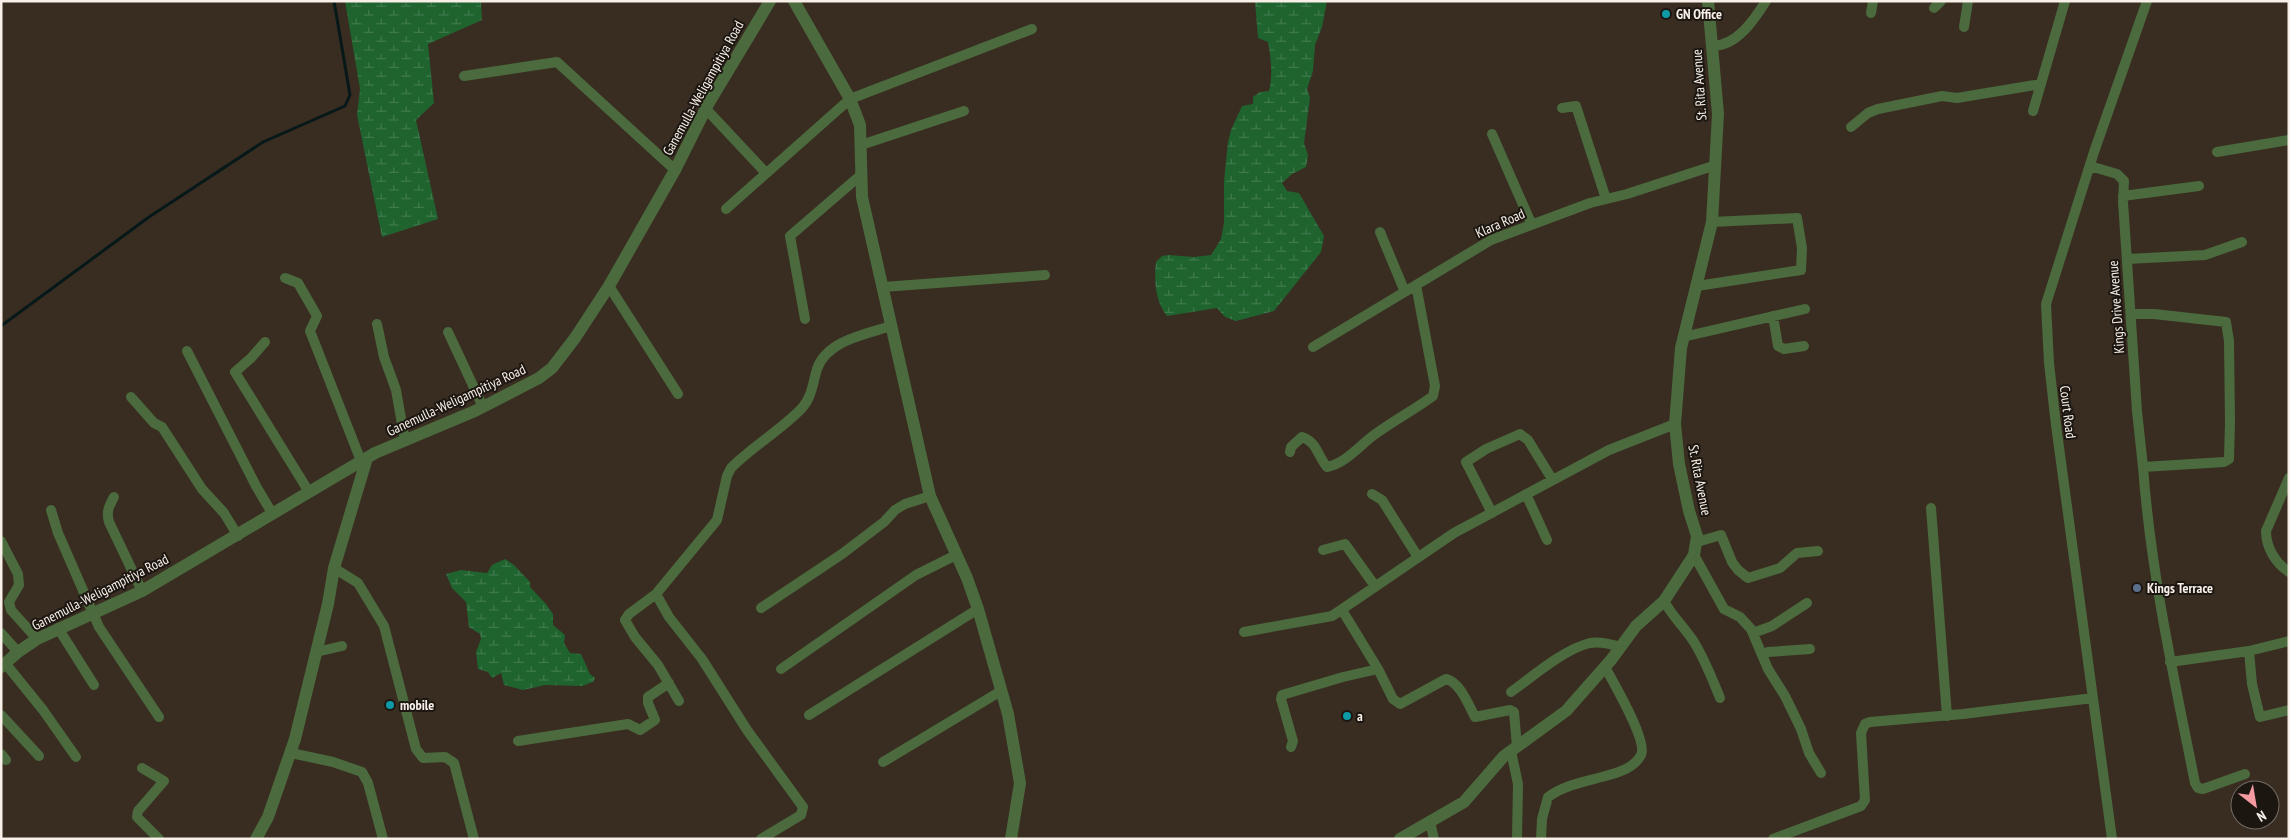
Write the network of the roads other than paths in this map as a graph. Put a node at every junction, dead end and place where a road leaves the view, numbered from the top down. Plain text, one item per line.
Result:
1 (770, 1) edge
2 (794, 1) edge
3 (1708, 1) edge
4 (1766, 1) edge
5 (1873, 1) edge
6 (1968, 1) edge
7 (2065, 1) edge
8 (2147, 1) edge
9 (1871, 13) dead end
10 (1964, 27) dead end
11 (1032, 29) dead end
12 (1712, 46) junction
13 (464, 76) dead end
14 (2041, 84) junction
15 (850, 99) junction
16 (706, 108) junction
17 (1562, 108) dead end
18 (964, 111) dead end
19 (2033, 112) dead end
20 (1851, 127) dead end
21 (1492, 134) dead end
22 (2289, 140) edge
23 (861, 145) junction
24 (2217, 152) dead end
25 (1716, 165) junction
26 (2090, 166) junction
27 (675, 170) junction
28 (766, 173) junction
29 (862, 174) junction
30 (2199, 186) dead end
31 (2123, 196) junction
32 (1606, 199) junction
33 (726, 209) dead end
34 (1712, 222) junction
35 (1531, 223) junction
36 (1380, 232) dead end
37 (2242, 242) dead end
38 (2127, 259) junction
39 (1045, 275) dead end
40 (284, 278) dead end
41 (1416, 285) junction
42 (609, 286) junction
43 (1697, 286) junction
44 (882, 287) junction
45 (1405, 292) junction
46 (1805, 308) dead end
47 (2131, 314) junction
48 (1773, 316) junction
49 (804, 319) dead end
50 (377, 324) dead end
51 (891, 326) junction
52 (448, 332) dead end
53 (1684, 337) junction
54 (265, 342) dead end
55 (1804, 346) dead end
56 (1313, 347) dead end
57 (187, 351) dead end
58 (678, 394) dead end
59 (131, 398) dead end
60 (483, 407) junction
61 (1675, 424) junction
62 (405, 441) junction
63 (1290, 452) dead end
64 (364, 459) junction
65 (2143, 467) junction
66 (2289, 478) edge
67 (1552, 479) junction
68 (309, 492) junction
69 (1372, 494) dead end
70 (1526, 494) junction
71 (930, 496) junction
72 (114, 497) dead end
73 (1931, 508) dead end
74 (51, 510) dead end
75 (272, 512) junction
76 (1492, 513) junction
77 (238, 536) junction
78 (1547, 540) dead end
79 (1, 541) edge
80 (1697, 542) junction
81 (1323, 550) dead end
82 (1818, 551) dead end
83 (956, 555) junction
84 (1694, 555) junction
85 (1418, 557) junction
86 (334, 568) junction
87 (2289, 572) edge
88 (1375, 586) junction
89 (142, 591) junction
90 (656, 594) junction
91 (1664, 601) junction
92 (1807, 603) dead end
93 (761, 608) dead end
94 (978, 609) junction
95 (1342, 610) junction
96 (93, 613) junction
97 (58, 628) junction
98 (1244, 632) dead end
99 (1, 633) edge
100 (1752, 633) junction
101 (37, 639) junction
102 (2289, 641) edge
103 (342, 646) dead end
104 (1620, 647) junction
105 (1810, 649) dead end
106 (2248, 651) junction
107 (18, 652) junction
108 (316, 652) junction
109 (1762, 655) junction
110 (2170, 662) junction
111 (3, 665) edge
112 (1605, 667) junction
113 (781, 669) dead end
114 (1378, 670) junction
115 (670, 683) junction
116 (94, 685) dead end
117 (1001, 691) junction
118 (1511, 692) dead end
119 (1720, 698) dead end
120 (2093, 698) junction
121 (679, 701) dead end
122 (2289, 710) edge
123 (1, 715) edge
124 (809, 715) dead end
125 (1947, 716) junction
126 (159, 717) dead end
127 (518, 741) dead end
128 (1291, 747) dead end
129 (1514, 749) junction
130 (291, 753) junction
131 (39, 756) dead end
132 (76, 756) dead end
133 (883, 762) dead end
134 (142, 768) dead end
135 (1821, 773) dead end
136 (2245, 774) dead end
137 (1430, 822) junction
138 (159, 839) edge
139 (256, 839) edge
140 (383, 839) edge
141 (474, 839) edge
142 (761, 839) edge
143 (1011, 839) edge
144 (1400, 839) edge
145 (1434, 839) edge
146 (1517, 839) edge
147 (1541, 839) edge
148 (1773, 839) edge
149 (2112, 839) edge

1 - 16 street, Ganemulla-Weligampitiya Road
2 - 15 street
3 - 12 street, St. Rita Avenue
4 - 12 street
5 - 9 street
6 - 10 street
7 - 14 street
8 - 26 street, Court Road
11 - 15 street
12 - 25 street, St. Rita Avenue
13 - 27 street
14 - 19 street
14 - 20 street
15 - 23 street
15 - 28 street
16 - 27 street, Ganemulla-Weligampitiya Road
16 - 28 street
17 - 32 street
18 - 23 street
21 - 35 street
22 - 24 street
23 - 29 street
25 - 32 street, Klara Road
25 - 34 street, St. Rita Avenue
26 - 31 street, Kings Drive Avenue
26 - 120 street, Court Road
27 - 42 street, Ganemulla-Weligampitiya Road
28 - 33 street
29 - 44 street
29 - 49 street
30 - 31 street
31 - 38 street, Kings Drive Avenue
32 - 35 street, Klara Road
34 - 43 street, St. Rita Avenue
34 - 43 street
35 - 41 street, Klara Road
36 - 45 street
37 - 38 street
38 - 47 street, Kings Drive Avenue
39 - 44 street
40 - 64 street
41 - 45 street, Klara Road
41 - 63 street
42 - 58 street
42 - 60 street, Ganemulla-Weligampitiya Road
43 - 53 street, St. Rita Avenue
44 - 51 street
45 - 56 street, Klara Road
46 - 48 street
47 - 65 street, Kings Drive Avenue
47 - 65 street
48 - 53 street
48 - 55 street
50 - 62 street
51 - 71 street
51 - 90 street
52 - 60 street
53 - 61 street, St. Rita Avenue
54 - 68 street
57 - 75 street
59 - 77 street
60 - 62 street, Ganemulla-Weligampitiya Road
61 - 67 street
61 - 80 street, St. Rita Avenue
62 - 64 street, Ganemulla-Weligampitiya Road
64 - 68 street, Ganemulla-Weligampitiya Road
64 - 86 street
65 - 110 street, Kings Drive Avenue
66 - 87 street
67 - 70 street
67 - 76 street
68 - 75 street, Ganemulla-Weligampitiya Road
69 - 85 street
70 - 76 street
70 - 78 street
71 - 83 street
71 - 93 street
72 - 89 street
73 - 125 street
74 - 96 street
75 - 77 street, Ganemulla-Weligampitiya Road
76 - 85 street
77 - 89 street, Ganemulla-Weligampitiya Road
79 - 101 street
80 - 82 street
80 - 84 street, St. Rita Avenue
81 - 88 street
83 - 94 street
83 - 113 street
84 - 91 street, St. Rita Avenue
84 - 100 street
85 - 88 street
86 - 108 street
86 - 141 street
88 - 95 street
89 - 96 street, Ganemulla-Weligampitiya Road
90 - 115 street
90 - 142 street
91 - 104 street, St. Rita Avenue
91 - 119 street
92 - 100 street
94 - 117 street
94 - 124 street
95 - 98 street
95 - 114 street
96 - 97 street, Ganemulla-Weligampitiya Road
96 - 126 street
97 - 101 street, Ganemulla-Weligampitiya Road
97 - 116 street
99 - 107 street
100 - 109 street
101 - 107 street, Ganemulla-Weligampitiya Road
102 - 106 street
103 - 108 street
104 - 112 street, St. Rita Avenue
104 - 118 street
105 - 109 street
106 - 110 street
106 - 122 street
107 - 111 street, Ganemulla-Weligampitiya Road
108 - 130 street
109 - 135 street
110 - 136 street
111 - 132 street
112 - 129 street, St. Rita Avenue
112 - 147 street
114 - 128 street
114 - 129 street
115 - 121 street
115 - 127 street
117 - 133 street
117 - 143 street
120 - 125 street
120 - 149 street, Court Road
123 - 131 street
125 - 148 street
129 - 137 street, St. Rita Avenue
129 - 146 street
130 - 139 street
130 - 140 street
134 - 138 street
137 - 144 street, St. Rita Avenue
137 - 145 street

